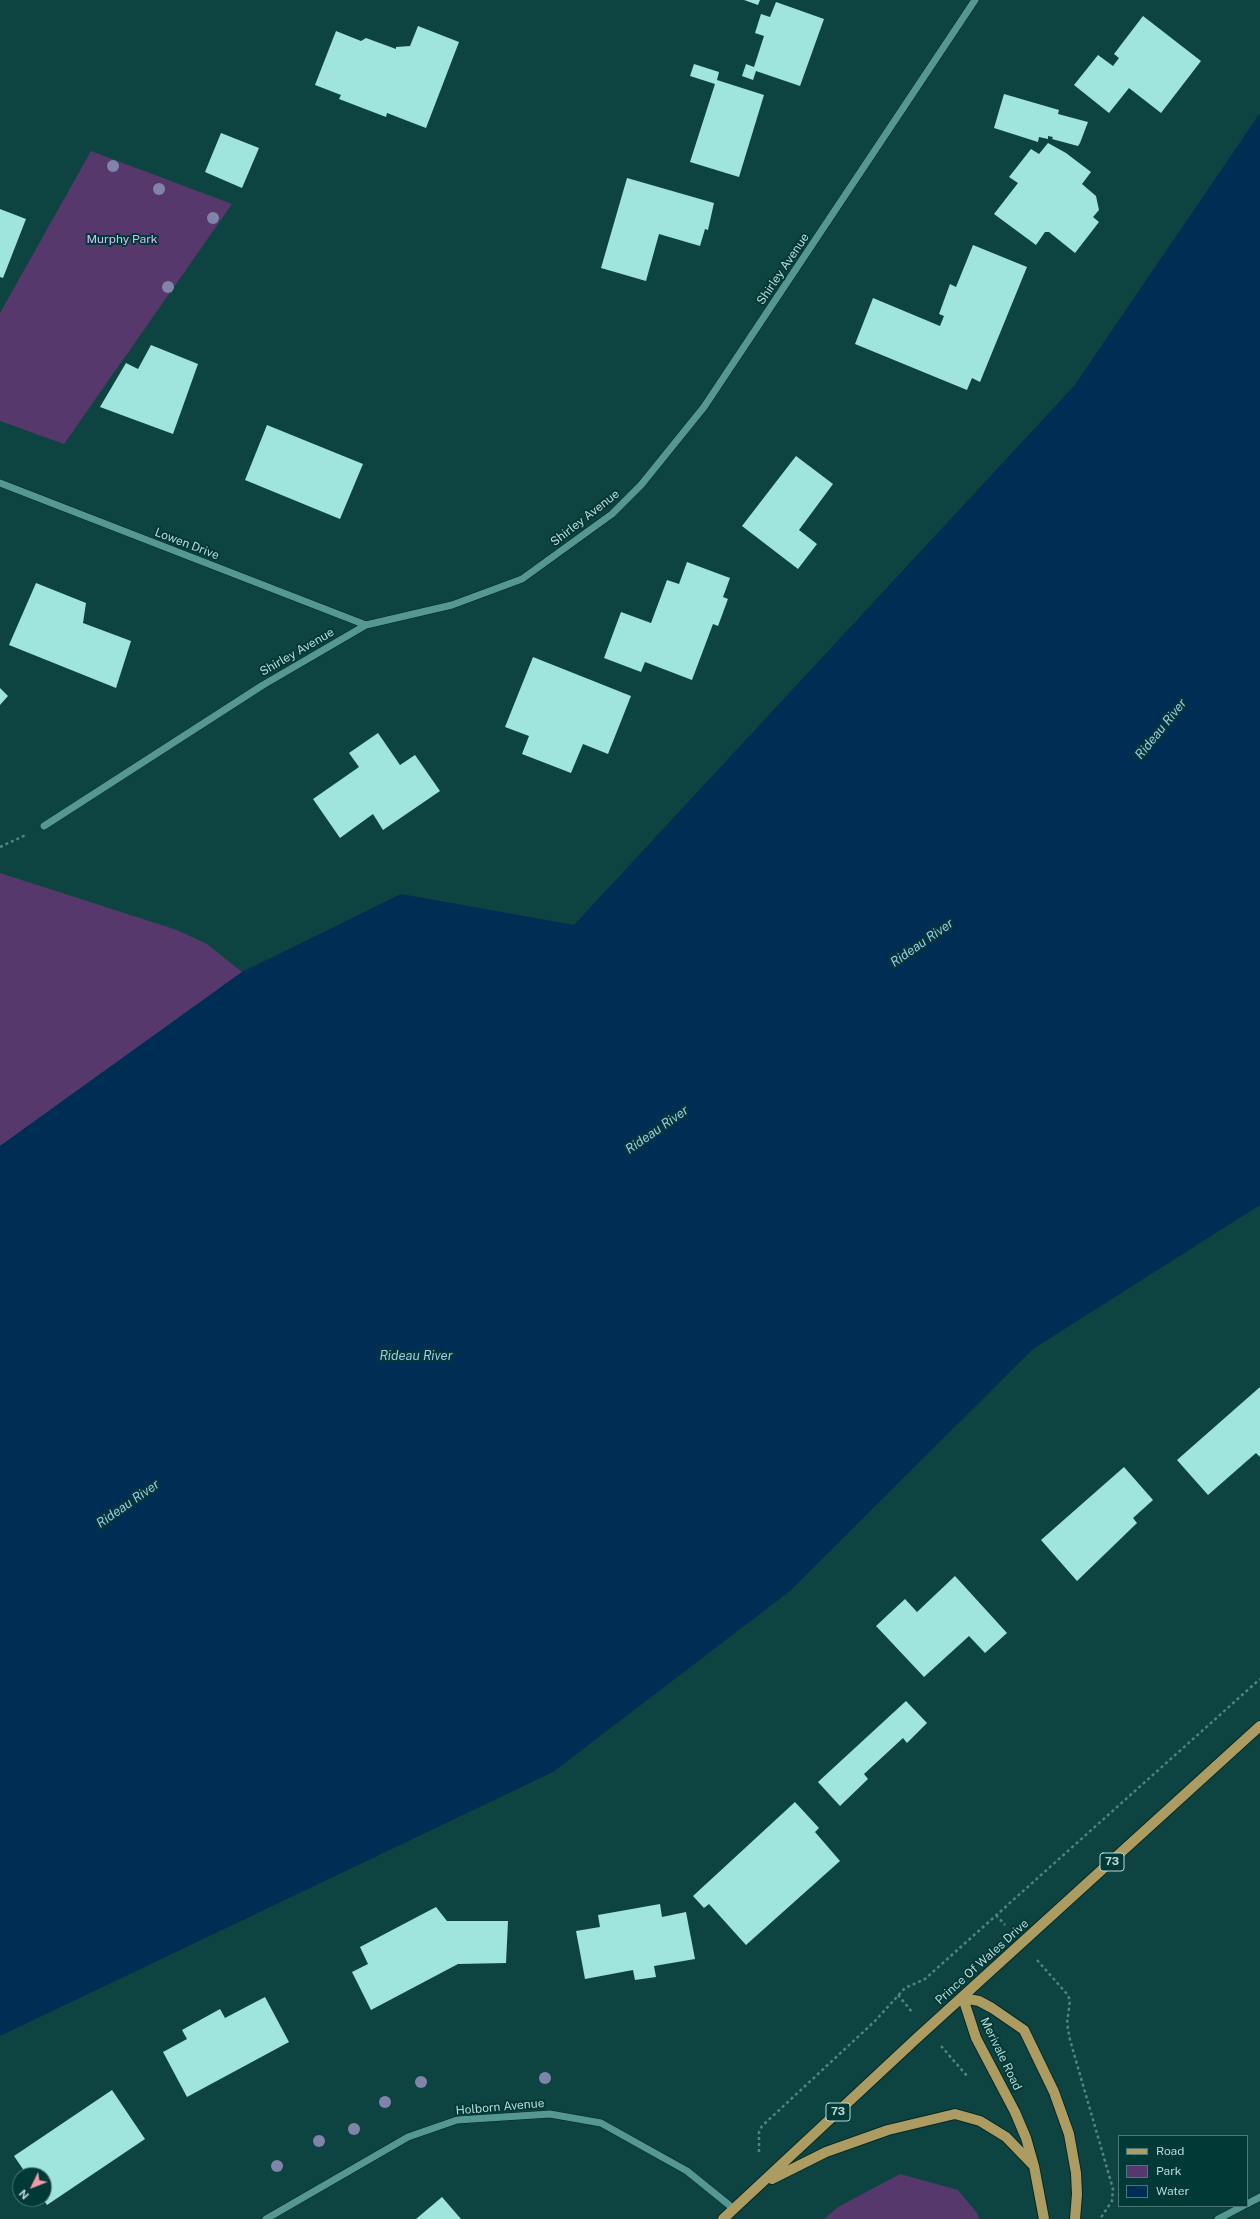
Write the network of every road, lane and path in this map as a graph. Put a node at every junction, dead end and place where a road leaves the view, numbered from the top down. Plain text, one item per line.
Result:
1 (975, 0) edge
2 (0, 483) edge
3 (366, 625) junction
4 (44, 826) joint
5 (0, 847) edge
6 (1260, 1679) edge
7 (1260, 1726) edge
8 (1067, 1994) dead end
9 (963, 1998) junction
10 (1034, 2166) junction
11 (758, 2186) junction
12 (1260, 2197) edge
13 (1248, 2203) edge
14 (1241, 2207) edge
15 (734, 2209) junction
16 (266, 2219) edge
17 (723, 2219) edge
18 (1044, 2219) edge
19 (1075, 2219) edge
20 (1100, 2219) edge
21 (1218, 2219) edge

1 - 3 street, Shirley Avenue
2 - 3 street, Lowen Drive
3 - 4 street, Shirley Avenue
4 - 5 path
6 - 11 path
7 - 9 main road, Prince Of Wales Drive / 73
8 - 20 path
9 - 10 main road, Merivale Road
9 - 11 main road, Prince Of Wales Drive / 73
9 - 19 main road, Merivale Road
10 - 11 main road
10 - 18 main road, Merivale Road
11 - 15 main road, Prince Of Wales Drive / 73
12 - 13 street
14 - 21 street
15 - 16 street, Holborn Avenue
15 - 17 main road, Prince Of Wales Drive / 73

